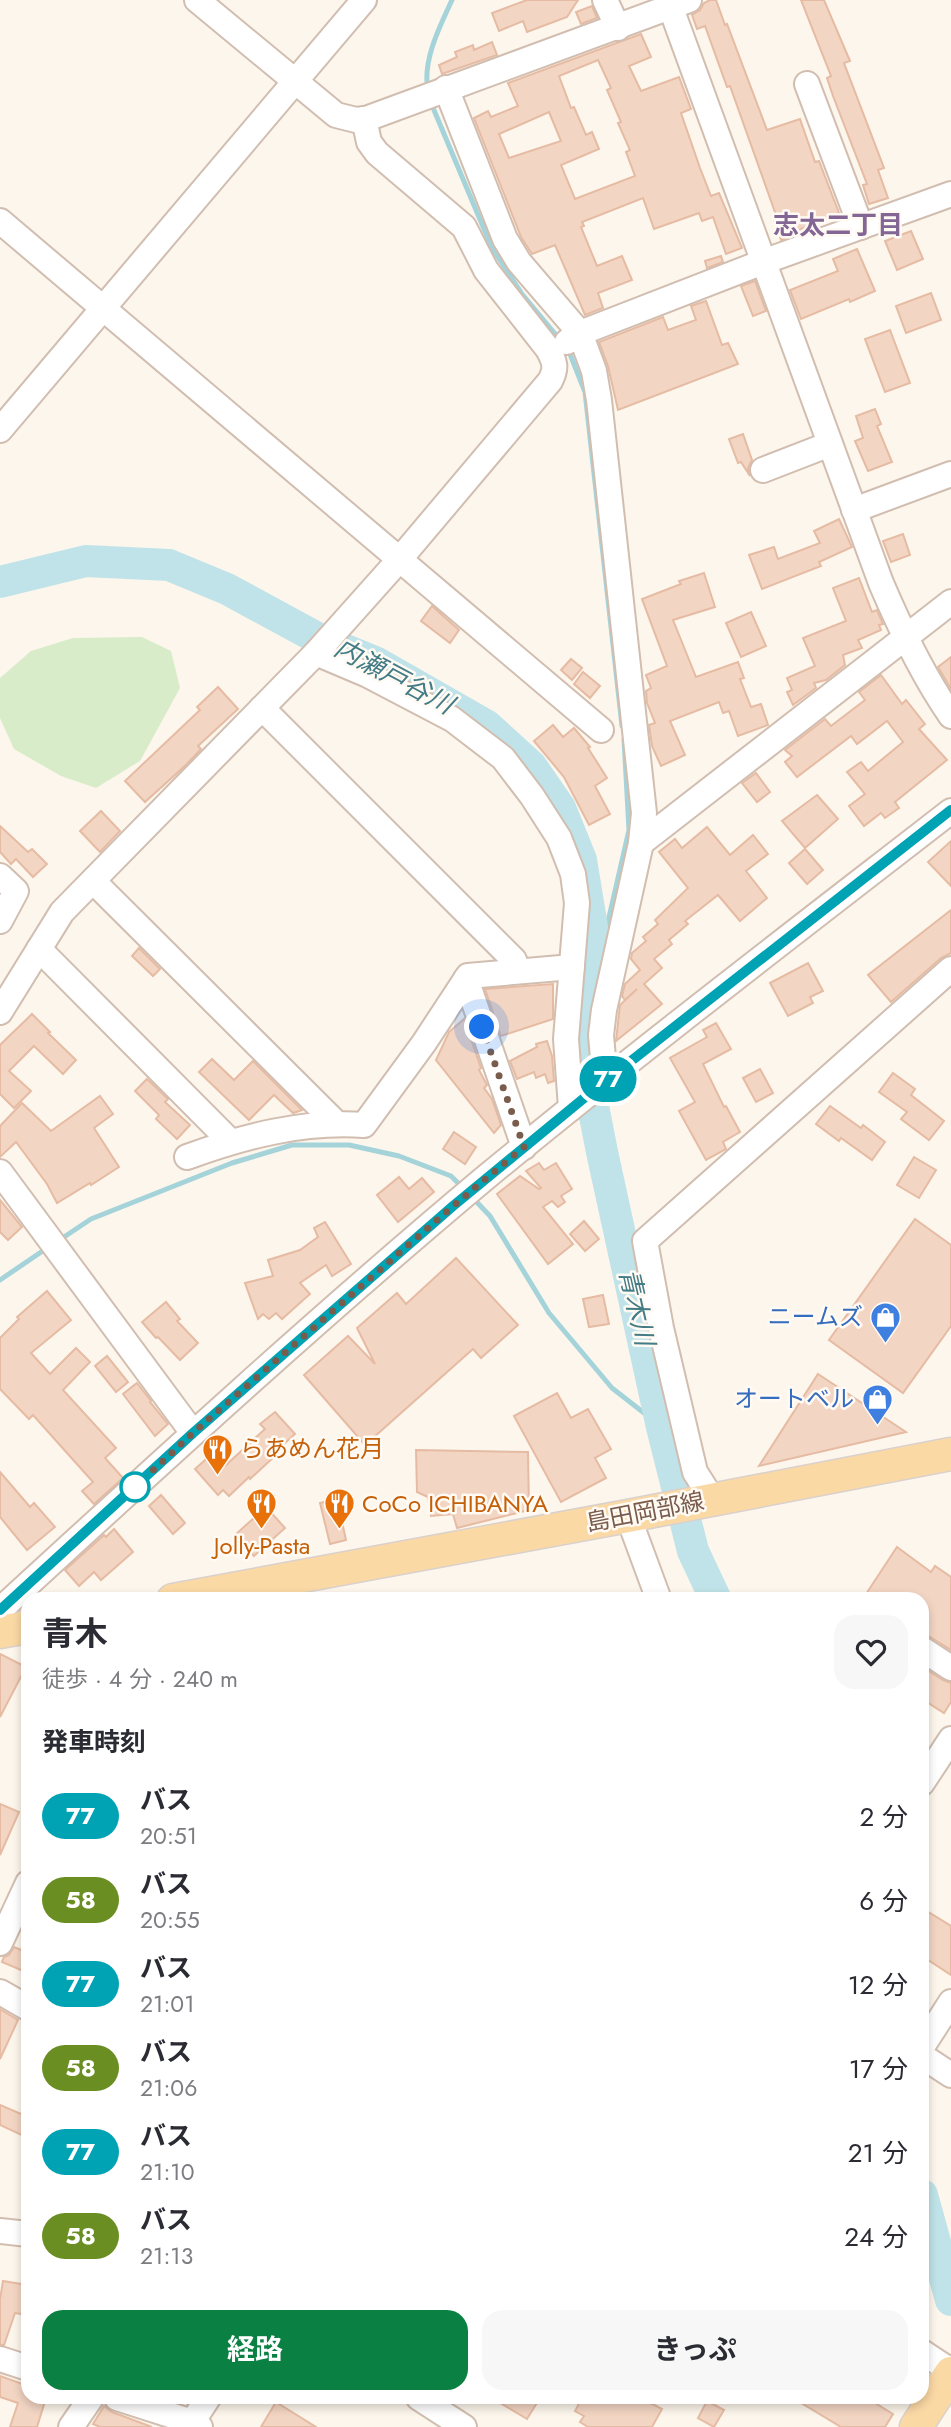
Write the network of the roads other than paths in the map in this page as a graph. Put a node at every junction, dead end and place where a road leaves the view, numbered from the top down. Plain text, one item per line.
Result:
1 (197, 0) edge
2 (364, 0) edge
3 (606, 0) edge
4 (676, 2) edge
5 (618, 28) junction
6 (295, 83) junction
7 (807, 84) dead end
8 (444, 89) junction
9 (364, 120) junction
10 (951, 194) edge
11 (0, 221) edge
12 (861, 226) junction
13 (764, 262) junction
14 (104, 309) junction
15 (577, 334) junction
16 (551, 355) junction
17 (0, 430) edge
18 (830, 444) junction
19 (763, 470) dead end
20 (951, 474) edge
21 (855, 510) junction
22 (399, 560) junction
23 (951, 602) edge
24 (904, 638) junction
25 (316, 653) junction
26 (262, 708) junction
27 (951, 716) edge
28 (601, 730) dead end
29 (951, 810) edge
30 (641, 844) junction
31 (0, 876) edge
32 (93, 881) junction
33 (0, 921) edge
34 (39, 949) junction
35 (572, 967) junction
36 (951, 969) edge
37 (518, 971) junction
38 (466, 979) junction
39 (0, 1012) edge
40 (606, 1081) junction
41 (572, 1108) junction
42 (336, 1123) junction
43 (230, 1141) junction
44 (524, 1147) junction
45 (187, 1157) dead end
46 (0, 1172) edge
47 (193, 1433) junction
48 (951, 1454) edge
49 (709, 1500) junction
50 (628, 1516) junction
51 (244, 1592) edge
52 (656, 1592) edge
53 (0, 1610) edge
54 (21, 1628) edge
55 (0, 1632) edge
56 (929, 1654) edge
57 (951, 1668) edge
58 (951, 1739) edge
59 (929, 1767) edge
60 (21, 1898) edge
61 (0, 1943) edge
62 (0, 1992) edge
63 (21, 2003) edge
64 (951, 2003) edge
65 (929, 2036) edge
66 (929, 2061) edge
67 (951, 2075) edge
68 (929, 2357) edge
69 (0, 2359) edge
70 (21, 2366) edge
71 (951, 2372) edge
72 (87, 2404) edge
73 (134, 2404) edge
74 (205, 2404) edge
75 (429, 2412) edge
76 (194, 2425) edge
77 (71, 2427) edge
78 (464, 2427) edge
79 (916, 2427) edge

1 - 6 street
2 - 6 street
3 - 5 street
4 - 5 street
4 - 13 street
5 - 8 street
6 - 9 street
6 - 14 street
7 - 12 street
8 - 9 street
8 - 15 street
9 - 16 street
10 - 12 street
11 - 14 street
12 - 13 street
13 - 15 street
13 - 18 street
14 - 17 street
14 - 22 street
15 - 16 street
15 - 30 street
16 - 22 street
18 - 19 street
18 - 21 street
20 - 21 street
21 - 24 street
22 - 25 street
22 - 28 street
23 - 24 street
24 - 27 street
24 - 30 street
25 - 26 street
25 - 35 street
26 - 32 street
26 - 37 street
29 - 40 street
30 - 40 street
31 - 33 street
32 - 34 street
32 - 42 street
34 - 39 street
34 - 43 street
35 - 37 street
35 - 41 street
36 - 49 street
37 - 38 street
38 - 42 street
38 - 44 street
40 - 41 street
41 - 44 street
42 - 43 street
43 - 45 street
44 - 47 street
46 - 47 street
47 - 53 street
48 - 49 main road, 島田岡部線
49 - 50 main road, 島田岡部線
50 - 51 main road, 島田岡部線
50 - 52 street
54 - 55 main road
56 - 57 street
58 - 59 street
60 - 61 street
62 - 63 street
64 - 65 street
66 - 67 street
68 - 71 street
69 - 70 street
71 - 79 main road
72 - 77 street
73 - 76 street
74 - 76 street
75 - 78 street

